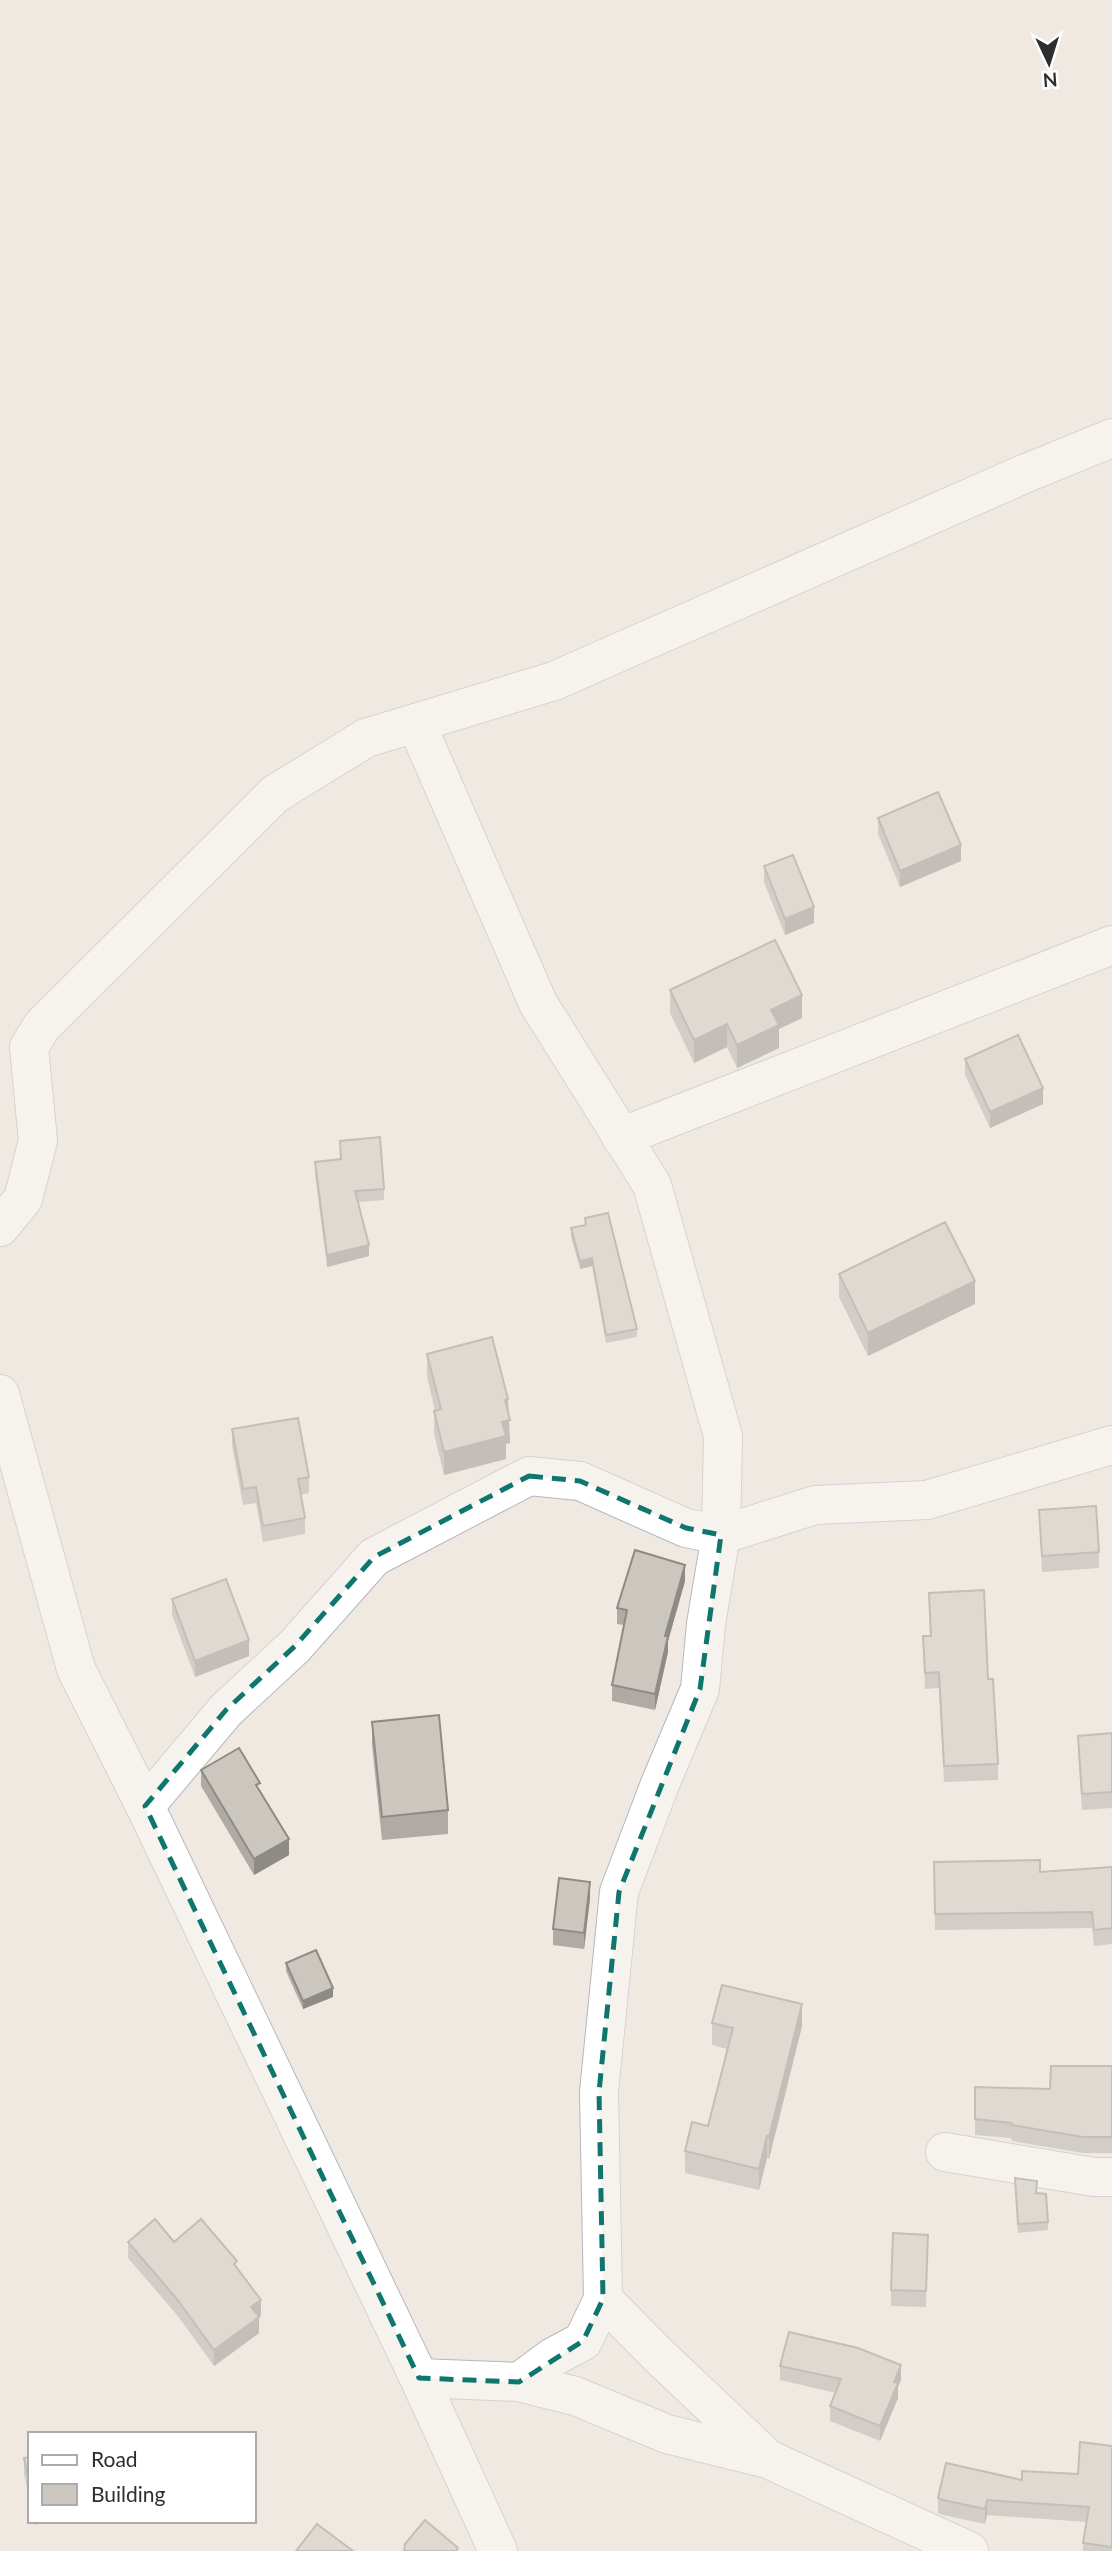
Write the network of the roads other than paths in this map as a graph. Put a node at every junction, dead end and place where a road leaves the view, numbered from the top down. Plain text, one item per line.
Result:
1 (1112, 438) edge
2 (416, 723) junction
3 (1112, 945) edge
4 (621, 1137) junction
5 (0, 1227) edge
6 (0, 1394) edge
7 (1112, 1445) edge
8 (721, 1535) junction
9 (145, 1806) junction
10 (945, 2152) dead end
11 (1112, 2177) edge
12 (603, 2299) junction
13 (419, 2378) junction
14 (519, 2382) junction
15 (768, 2459) junction
16 (498, 2551) edge
17 (969, 2551) edge

1 - 2 street
2 - 4 street
2 - 5 street
3 - 4 street
4 - 8 street
6 - 9 street
7 - 8 street
8 - 9 street
8 - 12 street
9 - 13 street
10 - 11 street
12 - 14 street
12 - 15 street
13 - 14 street
13 - 16 street
14 - 15 street
15 - 17 street

